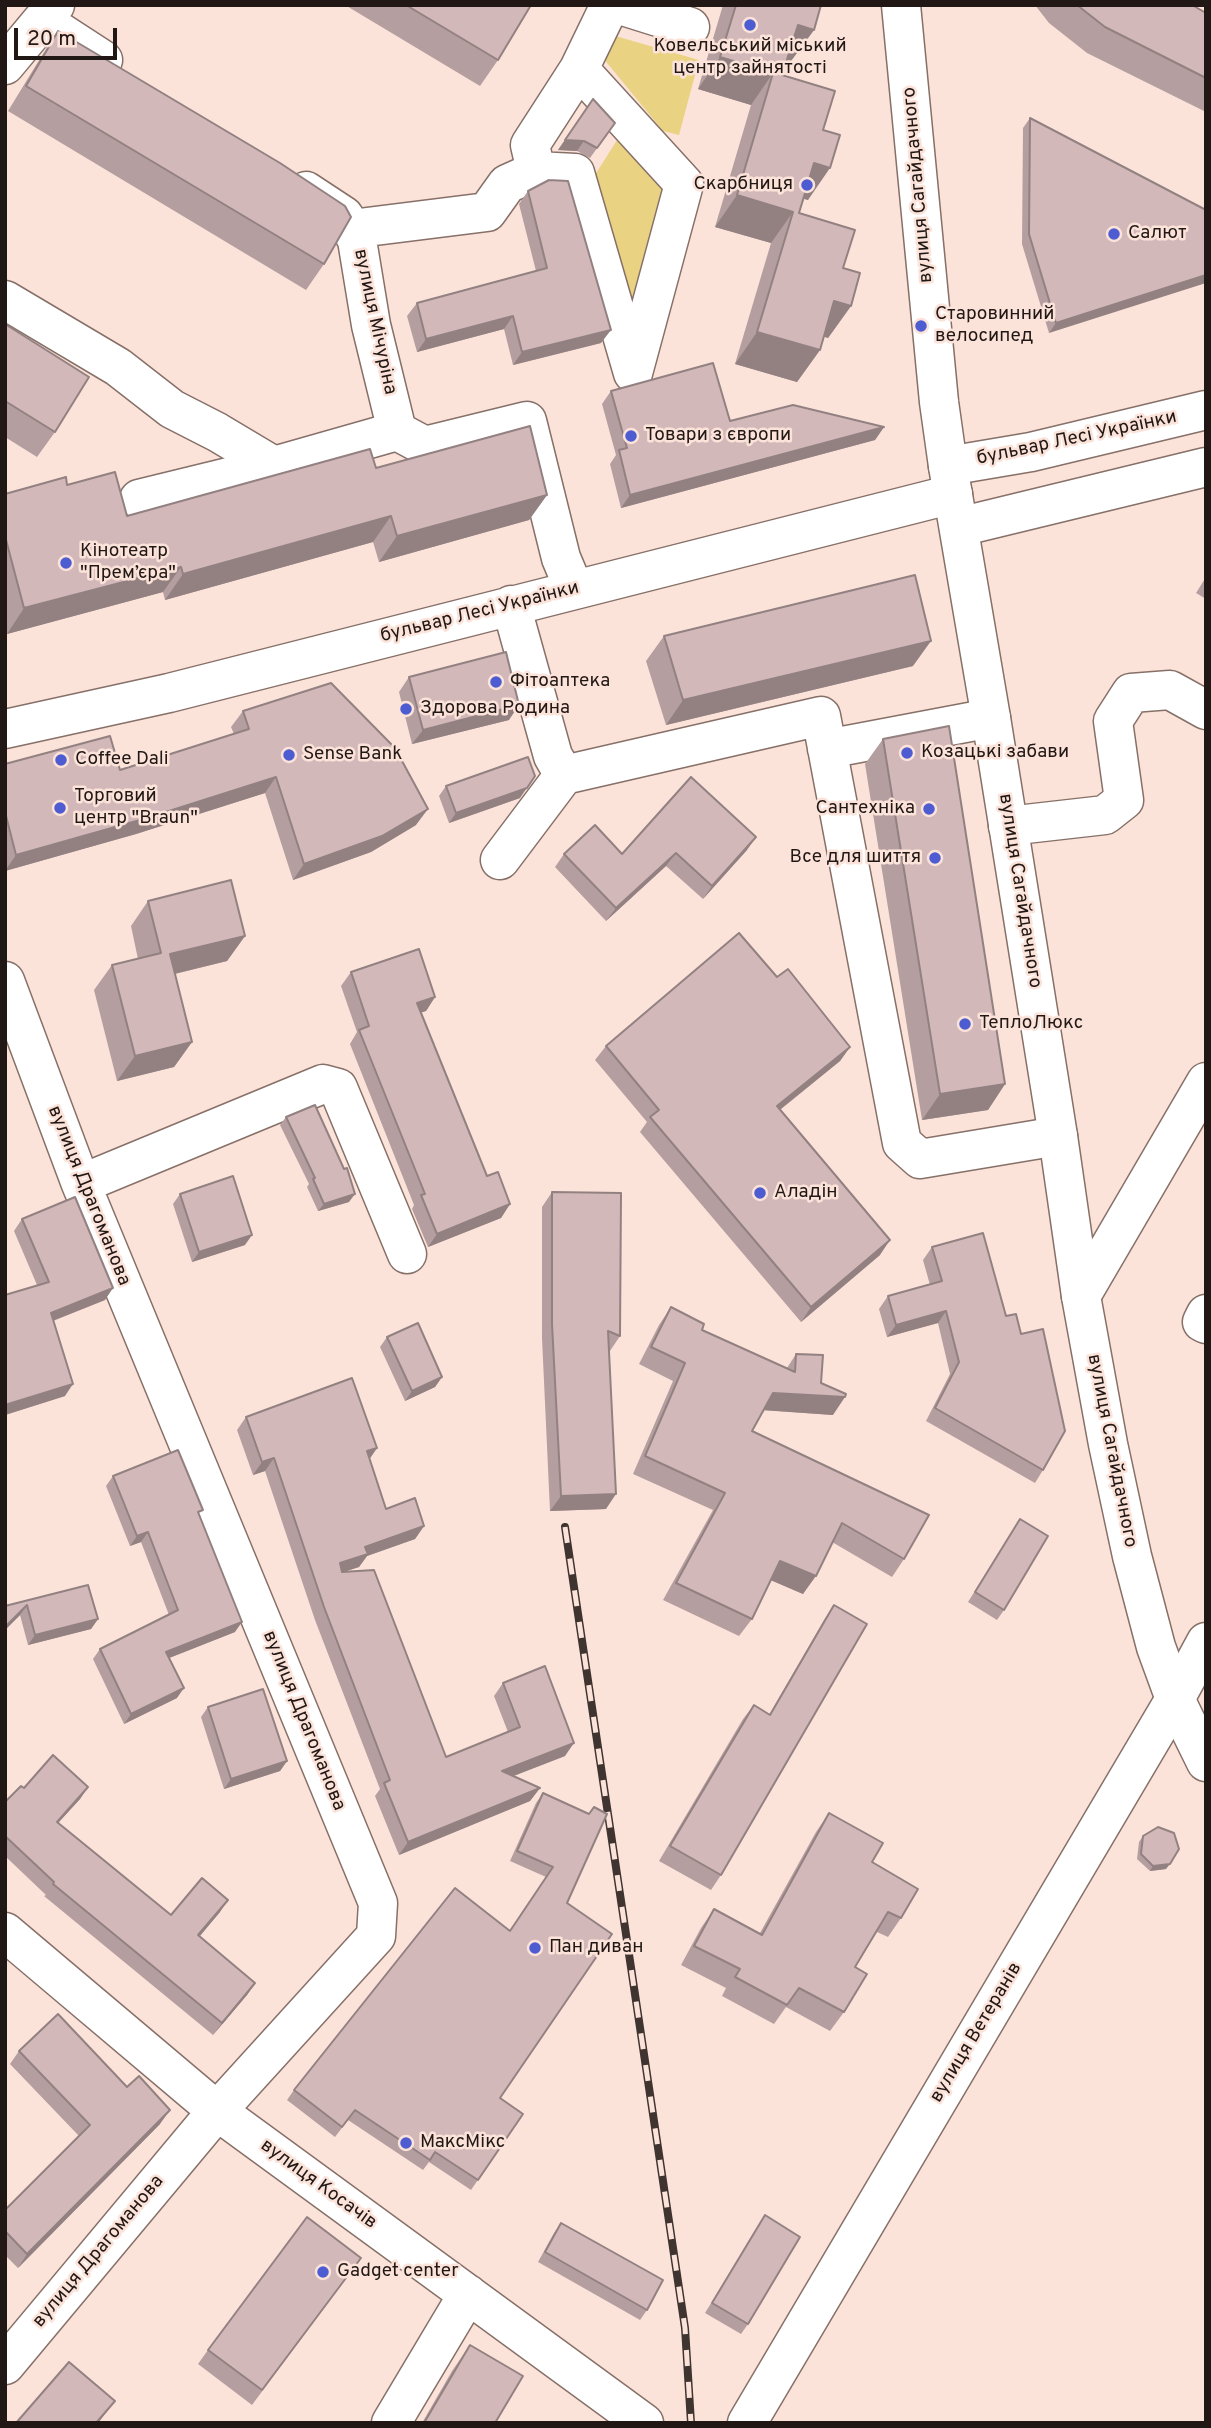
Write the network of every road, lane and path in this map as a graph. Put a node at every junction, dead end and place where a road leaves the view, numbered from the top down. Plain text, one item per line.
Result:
1 (610, 5) edge
2 (620, 5) edge
3 (901, 5) edge
4 (49, 13) edge
5 (690, 27) dead end
6 (5, 65) edge
7 (579, 69) junction
8 (131, 78) edge
9 (276, 172) edge
10 (536, 172) junction
11 (351, 229) junction
12 (5, 300) edge
13 (1206, 410) edge
14 (397, 431) junction
15 (274, 466) junction
16 (1206, 467) edge
17 (953, 496) junction
18 (139, 499) dead end
19 (574, 589) junction
20 (511, 605) junction
21 (1206, 710) edge
22 (991, 718) junction
23 (5, 729) edge
24 (827, 749) junction
25 (564, 775) junction
26 (1008, 826) junction
27 (500, 860) dead end
28 (5, 982) edge
29 (12, 1020) edge
30 (1206, 1082) edge
31 (1058, 1136) junction
32 (81, 1184) junction
33 (407, 1254) dead end
34 (1081, 1296) junction
35 (1206, 1314) edge
36 (1206, 1324) edge
37 (1206, 1642) edge
38 (1175, 1699) junction
39 (1206, 1762) edge
40 (10, 1945) edge
41 (217, 2111) junction
42 (468, 2294) junction
43 (5, 2365) edge
44 (391, 2423) edge
45 (644, 2423) edge
46 (747, 2423) edge

1 - 7 street
2 - 5 street
3 - 17 street, вулиця Сагайдачного
4 - 6 street
4 - 8 street
7 - 10 street
7 - 10 street
9 - 11 street, вулиця Мічуріна
10 - 11 street
11 - 14 street, вулиця Мічуріна
12 - 15 street
13 - 17 street, бульвар Лесі Українки
14 - 15 street
14 - 19 street
15 - 18 street
16 - 17 street, бульвар Лесі Українки
17 - 19 street, бульвар Лесі Українки
17 - 22 street, вулиця Сагайдачного
19 - 20 street, бульвар Лесі Українки
20 - 23 street, бульвар Лесі Українки
20 - 25 street
21 - 26 street
22 - 24 street
22 - 26 street, вулиця Сагайдачного
24 - 25 street
24 - 31 street
25 - 27 street
26 - 31 street, вулиця Сагайдачного
28 - 29 street, вулиця Драгоманова
29 - 32 street, вулиця Драгоманова
30 - 34 street
31 - 34 street, вулиця Сагайдачного
32 - 33 street
32 - 41 street, вулиця Драгоманова
34 - 38 street, вулиця Сагайдачного
35 - 36 street
37 - 38 street, вулиця Ветеранів
38 - 39 street, вулиця Сагайдачного
38 - 46 street, вулиця Ветеранів
40 - 41 street, вулиця Косачів
41 - 42 street, вулиця Косачів
41 - 43 street, вулиця Драгоманова
42 - 44 street
42 - 45 street, вулиця Косачів

